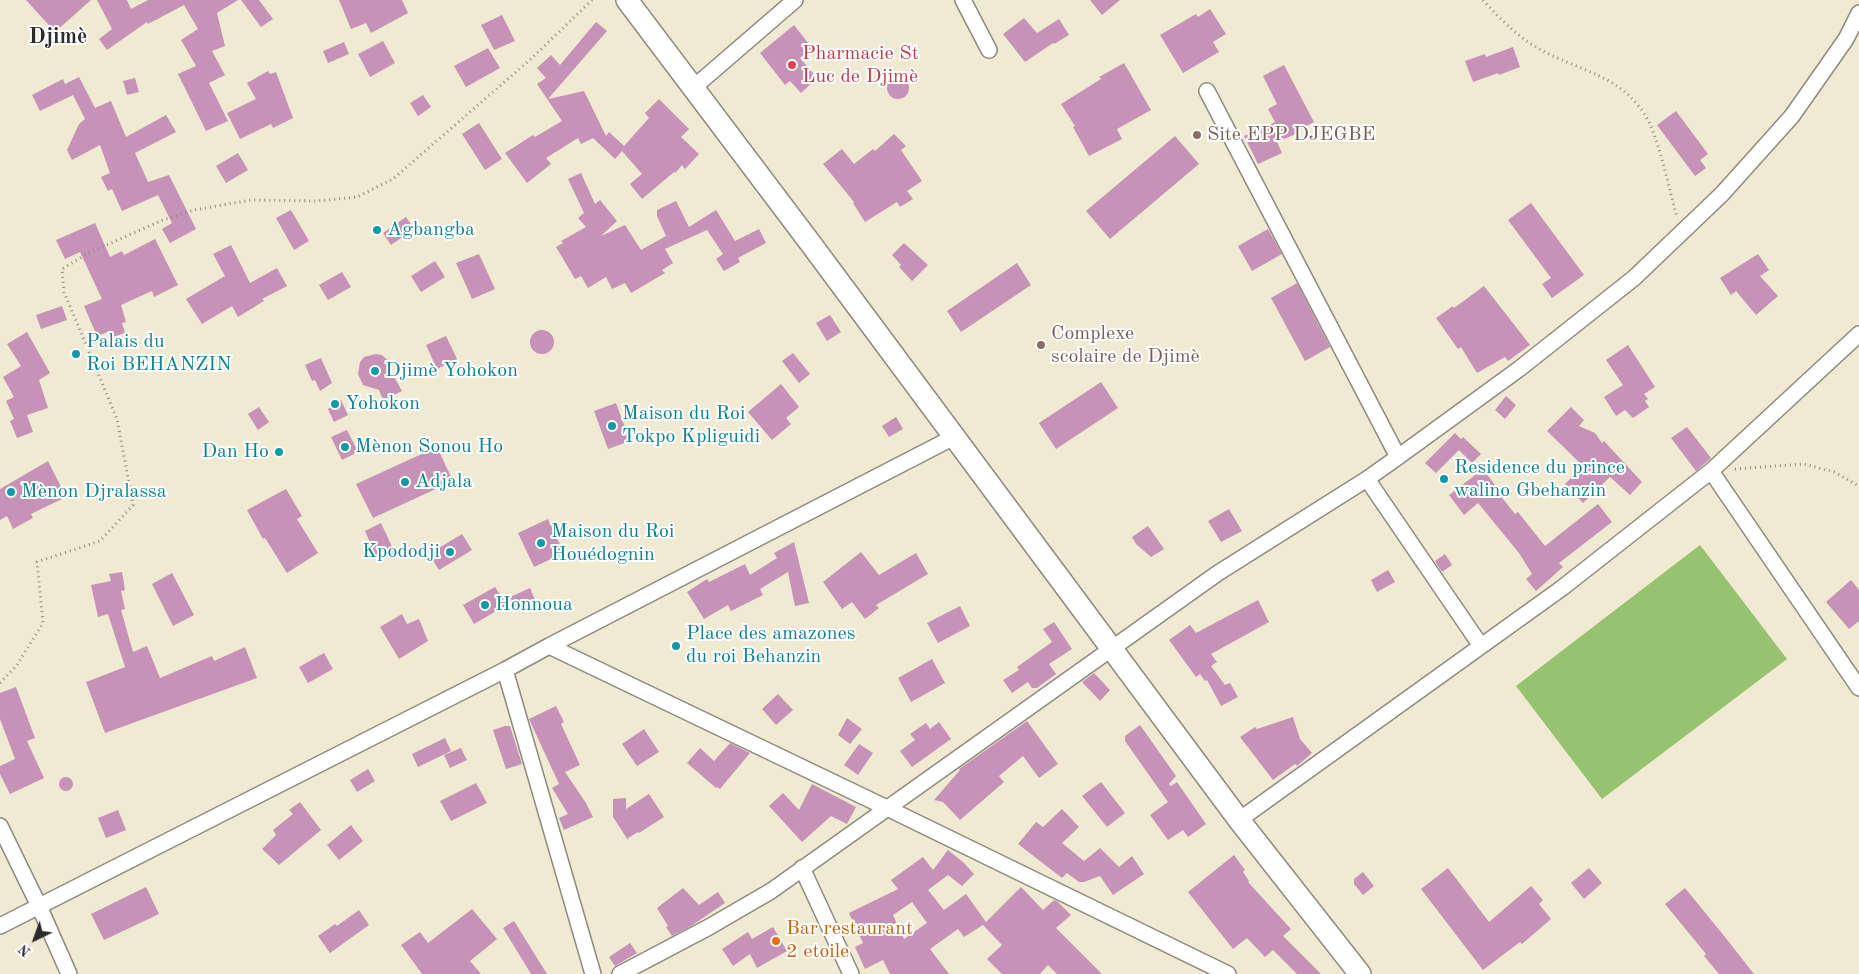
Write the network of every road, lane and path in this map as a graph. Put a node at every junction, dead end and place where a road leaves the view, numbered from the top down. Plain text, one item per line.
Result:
1 (592, 0) edge
2 (627, 0) edge
3 (795, 0) edge
4 (963, 0) edge
5 (1483, 0) edge
6 (1859, 13) edge
7 (990, 50) dead end
8 (693, 88) junction
9 (1207, 91) dead end
10 (1682, 232) junction
11 (1859, 334) edge
12 (954, 437) junction
13 (1398, 457) junction
14 (1711, 471) junction
15 (1367, 479) junction
16 (1859, 486) edge
17 (549, 646) junction
18 (1481, 646) junction
19 (1113, 650) junction
20 (505, 670) junction
21 (0, 683) edge
22 (1859, 688) edge
23 (887, 808) junction
24 (1240, 820) junction
25 (0, 826) edge
26 (802, 868) junction
27 (38, 906) junction
28 (0, 926) edge
29 (69, 974) edge
30 (593, 974) edge
31 (620, 974) edge
32 (851, 974) edge
33 (1228, 974) edge
34 (1360, 974) edge

1 - 21 path
2 - 8 street
3 - 8 street
4 - 7 street
5 - 10 path
6 - 10 street
8 - 12 street
9 - 13 street
10 - 13 street
11 - 14 street
12 - 17 street
12 - 19 street
13 - 15 street
14 - 16 path
14 - 18 street
14 - 22 street
15 - 18 street
15 - 19 street
17 - 20 street
17 - 23 street
18 - 24 street
19 - 23 street
19 - 24 street
20 - 27 street
20 - 30 street
23 - 26 street
23 - 33 street
24 - 34 street
25 - 27 street
26 - 31 street
26 - 32 street
27 - 28 street
27 - 29 street

